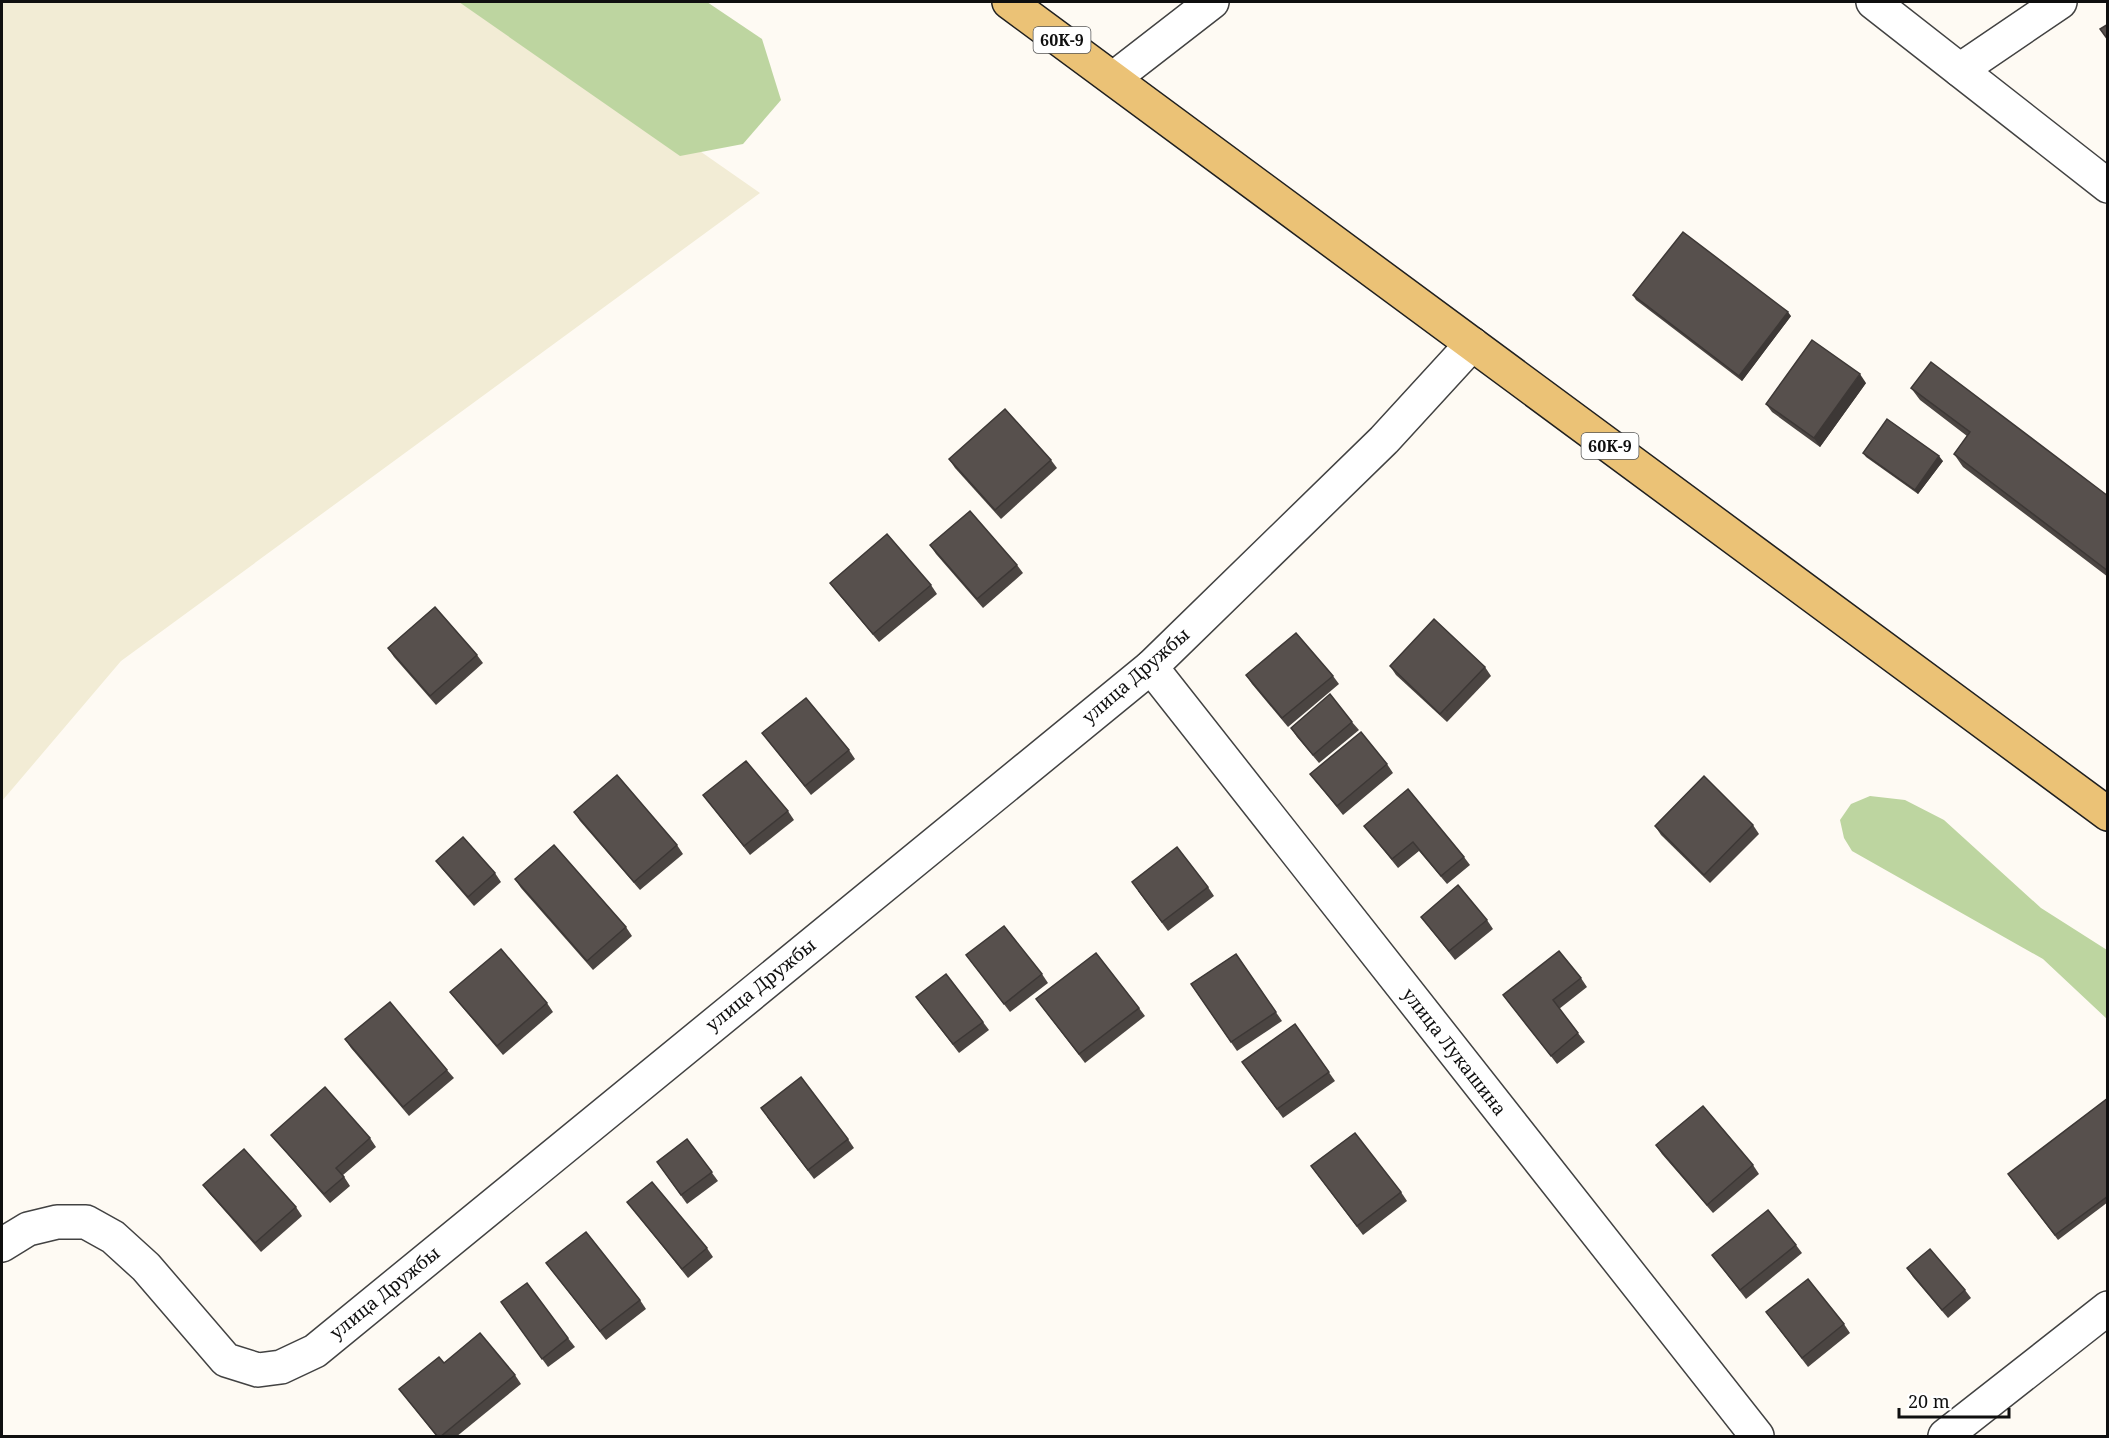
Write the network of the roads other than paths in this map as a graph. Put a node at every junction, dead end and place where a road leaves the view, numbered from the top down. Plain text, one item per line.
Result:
1 (1009, 2) edge
2 (1212, 2) edge
3 (1873, 2) edge
4 (2060, 2) edge
5 (1960, 70) junction
6 (1114, 78) junction
7 (2108, 186) edge
8 (1472, 344) junction
9 (1151, 667) junction
10 (2108, 813) edge
11 (2, 1245) edge
12 (2108, 1308) edge
13 (1757, 1437) edge
14 (1945, 1437) edge

1 - 6 main road, 60К-9
2 - 6 street
3 - 5 street
4 - 5 street
5 - 7 street
6 - 8 main road, 60К-9
8 - 9 street, улица Дружбы
8 - 10 main road, 60К-9
9 - 11 street, улица Дружбы
9 - 13 street, улица Лукашина
12 - 14 street

